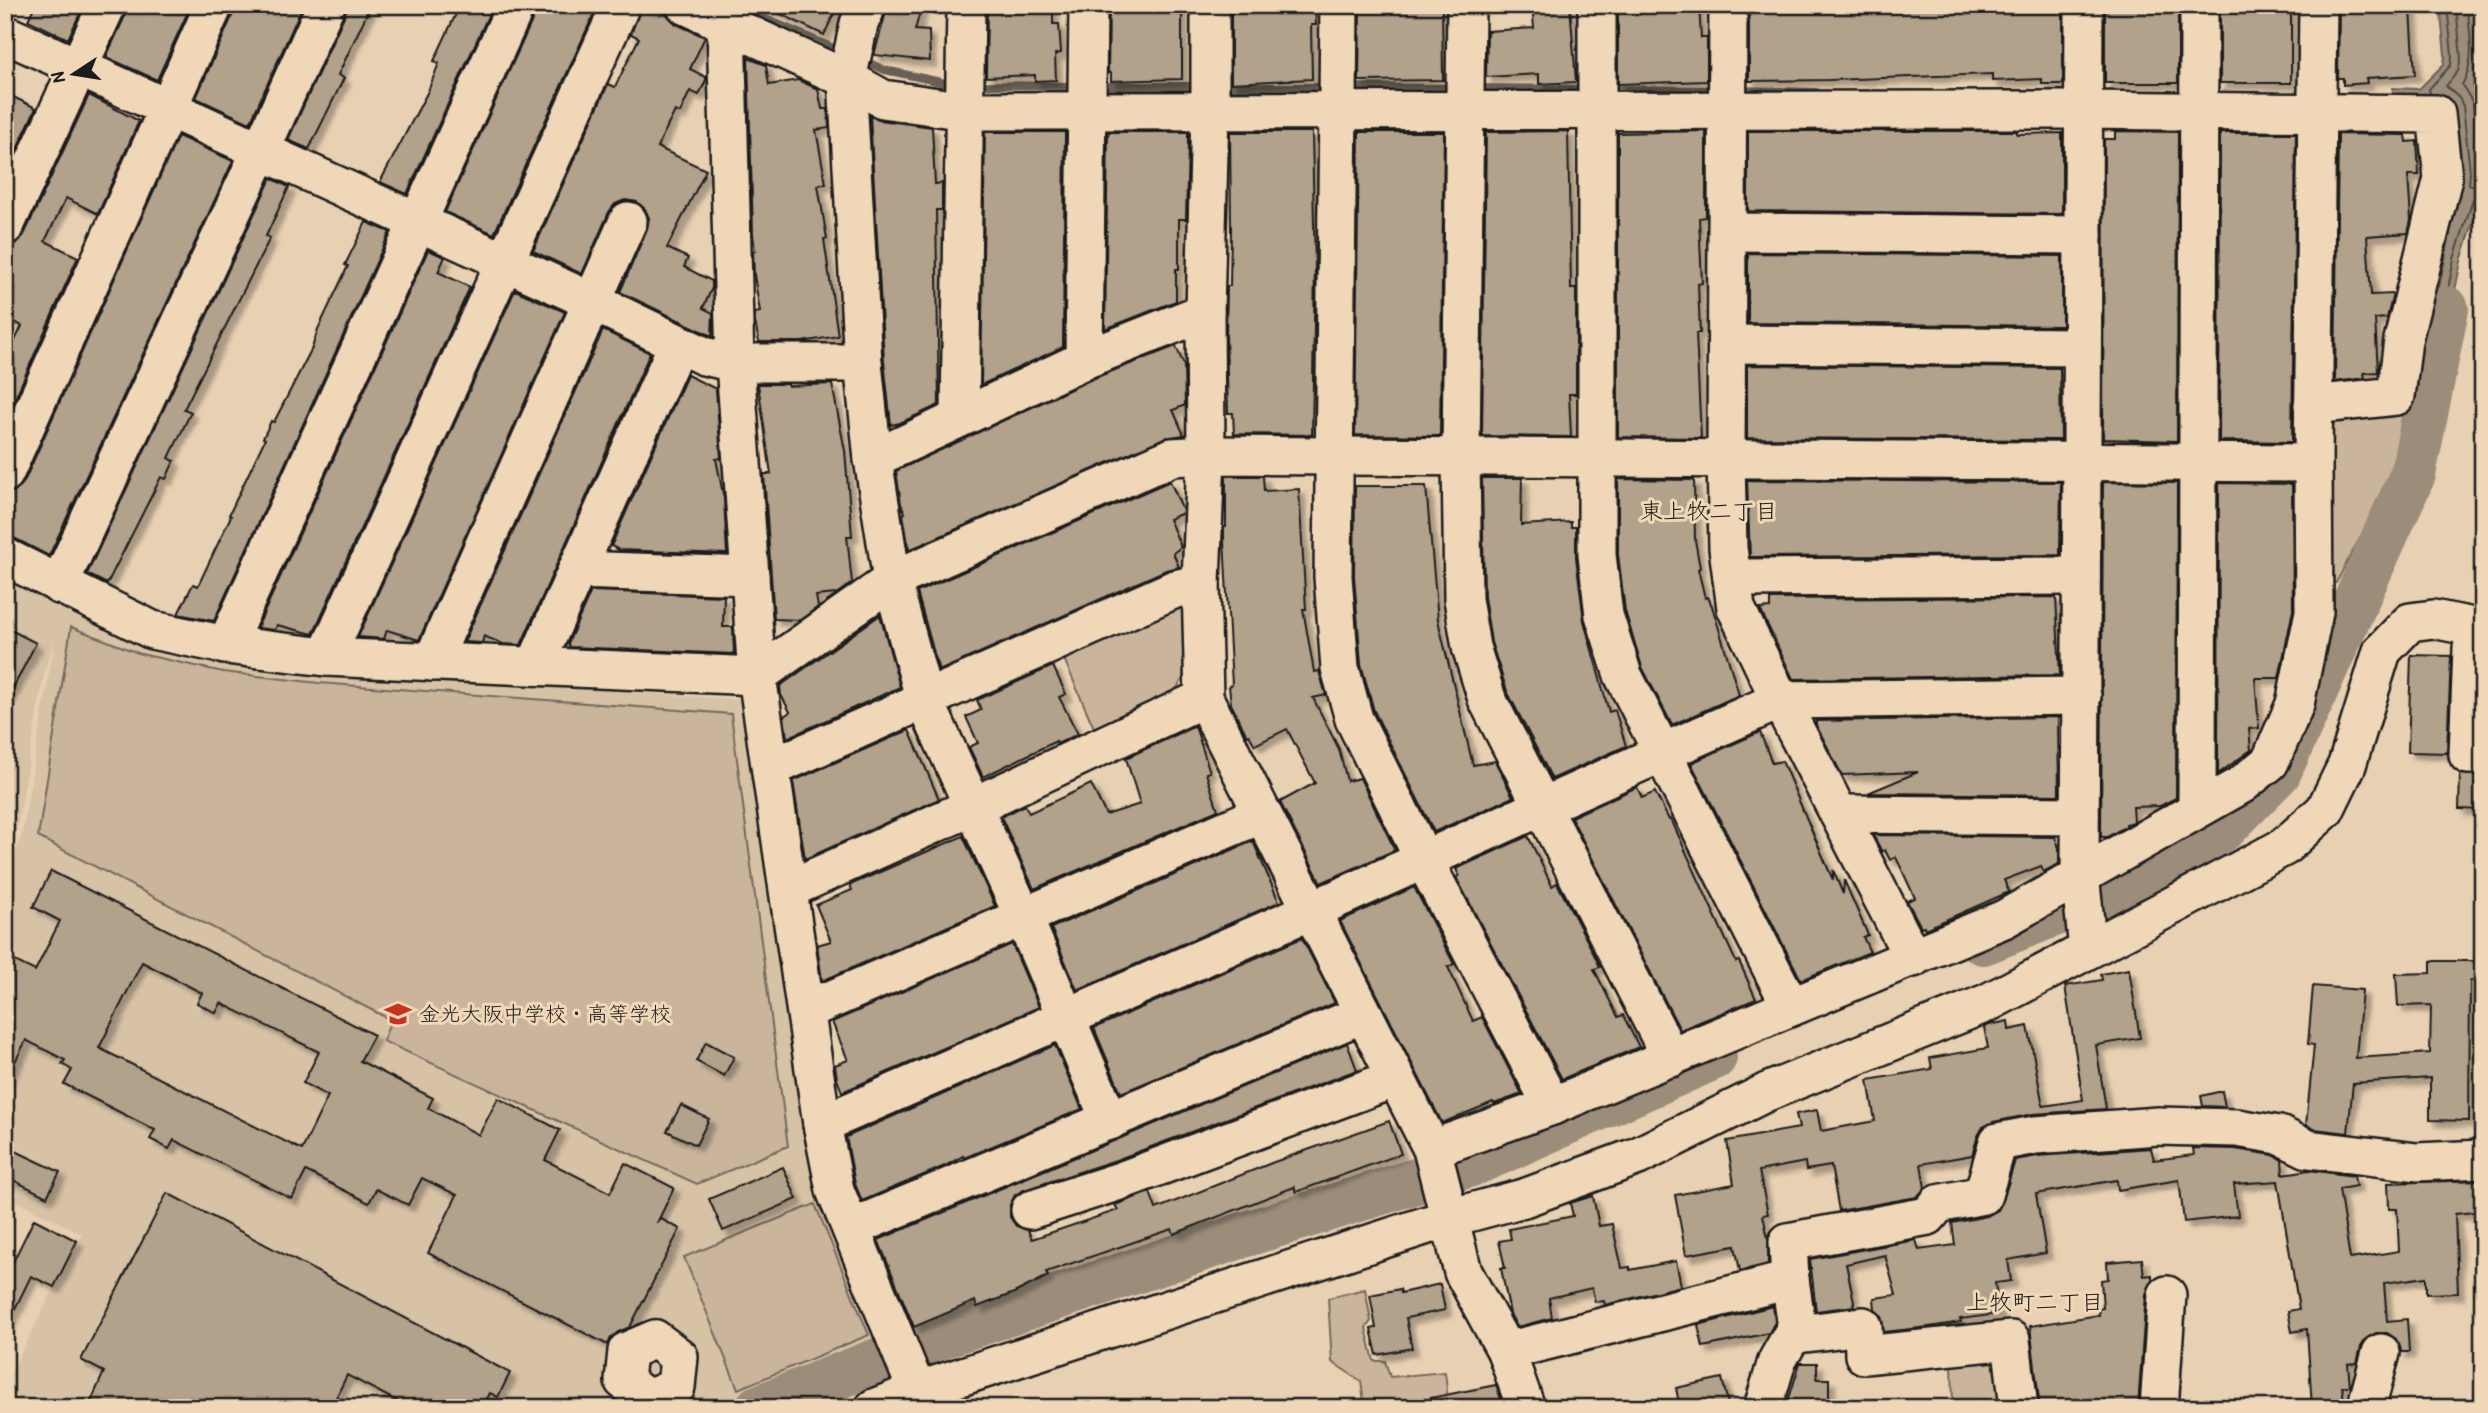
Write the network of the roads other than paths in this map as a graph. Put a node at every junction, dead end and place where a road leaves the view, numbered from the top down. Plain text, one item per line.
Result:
1 (107, 5) edge
2 (214, 5) edge
3 (326, 5) edge
4 (516, 5) edge
5 (621, 5) edge
6 (685, 5) edge
7 (867, 5) edge
8 (966, 5) edge
9 (1088, 5) edge
10 (1210, 5) edge
11 (1339, 5) edge
12 (1466, 5) edge
13 (1597, 5) edge
14 (1728, 5) edge
15 (2084, 5) edge
16 (2199, 5) edge
17 (2318, 5) edge
18 (729, 15) edge
19 (5, 34) edge
20 (79, 67) junction
21 (847, 79) junction
22 (168, 108) junction
23 (1210, 110) junction
24 (1339, 110) junction
25 (1464, 110) junction
26 (1597, 110) junction
27 (2084, 110) junction
28 (966, 111) junction
29 (1086, 111) junction
30 (1728, 111) junction
31 (2199, 111) junction
32 (2318, 112) junction
33 (261, 150) junction
34 (628, 221) dead end
35 (419, 223) junction
36 (5, 226) edge
37 (1727, 232) junction
38 (2083, 235) junction
39 (505, 262) junction
40 (591, 301) junction
41 (1205, 312) junction
42 (678, 343) junction
43 (1727, 344) junction
44 (2082, 347) junction
45 (1084, 360) junction
46 (735, 363) junction
47 (863, 363) junction
48 (2313, 405) junction
49 (961, 417) junction
50 (1206, 455) junction
51 (1335, 456) junction
52 (1461, 457) junction
53 (1597, 458) junction
54 (873, 459) junction
55 (1726, 460) junction
56 (2082, 462) junction
57 (2198, 463) junction
58 (2313, 463) junction
59 (5, 473) edge
60 (5, 557) edge
61 (577, 570) junction
62 (750, 576) junction
63 (2081, 576) junction
64 (1732, 578) junction
65 (892, 580) junction
66 (1201, 583) junction
67 (60, 585) junction
68 (2477, 638) edge
69 (226, 645) junction
70 (326, 657) junction
71 (432, 662) junction
72 (535, 666) junction
73 (757, 676) junction
74 (2082, 696) junction
75 (1204, 698) junction
76 (1780, 700) junction
77 (925, 701) junction
78 (1663, 753) junction
79 (2483, 755) edge
80 (771, 768) junction
81 (974, 806) junction
82 (1542, 808) junction
83 (2197, 808) junction
84 (1262, 814) junction
85 (1840, 814) junction
86 (2080, 816) junction
87 (1424, 860) junction
88 (2080, 875) junction
89 (789, 888) junction
90 (1310, 911) junction
91 (1023, 916) junction
92 (2088, 949) junction
93 (1913, 958) junction
94 (1791, 1007) junction
95 (807, 1010) junction
96 (1363, 1014) junction
97 (1066, 1018) junction
98 (1671, 1058) junction
99 (1396, 1078) junction
100 (1552, 1106) junction
101 (1110, 1121) junction
102 (822, 1124) junction
103 (1432, 1150) junction
104 (2483, 1159) edge
105 (1030, 1210) dead end
106 (1449, 1218) junction
107 (851, 1228) junction
108 (1790, 1280) junction
109 (2167, 1296) dead end
110 (1797, 1326) junction
111 (1506, 1351) junction
112 (2381, 1353) dead end
113 (914, 1381) junction
114 (874, 1408) edge
115 (1526, 1408) edge
116 (1763, 1408) edge
117 (2019, 1408) edge
118 (2160, 1408) edge
119 (2370, 1408) edge

1 - 20 street
2 - 22 street
3 - 33 street
4 - 35 street
5 - 39 street
6 - 18 street
7 - 21 street
8 - 28 street
9 - 29 street
10 - 23 street
11 - 24 street
12 - 25 street
13 - 26 street
14 - 30 street
15 - 27 street
16 - 31 street
17 - 32 street
18 - 21 street
18 - 46 street
19 - 20 street
20 - 22 street
20 - 36 street
21 - 28 street
21 - 47 street
22 - 33 street
22 - 59 street
23 - 24 street
23 - 29 street
23 - 41 street
24 - 25 street
24 - 51 street
25 - 26 street
25 - 52 street
26 - 30 street
26 - 53 street
27 - 30 street
27 - 31 street
27 - 38 street
28 - 29 street
28 - 49 street
29 - 45 street
30 - 37 street
31 - 32 street
31 - 57 street
32 - 48 street
32 - 48 street
33 - 35 street
33 - 67 street
34 - 40 street
35 - 39 street
35 - 69 street
37 - 38 street
37 - 43 street
38 - 44 street
39 - 40 street
39 - 70 street
40 - 42 street
40 - 71 street
41 - 45 street
41 - 50 street
42 - 46 street
42 - 61 street
43 - 44 street
43 - 55 street
44 - 56 street
45 - 49 street
46 - 47 street
46 - 62 street
47 - 54 street
48 - 58 street
49 - 54 street
50 - 51 street
50 - 65 street
50 - 66 street
51 - 52 street
51 - 87 street
52 - 53 street
52 - 82 street
53 - 55 street
53 - 78 street
54 - 65 street
55 - 56 street
55 - 64 street
56 - 57 street
56 - 63 street
57 - 58 street
57 - 83 street
58 - 83 street
60 - 67 street
61 - 62 street
61 - 72 street
62 - 73 street
63 - 64 street
63 - 74 street
64 - 76 street
65 - 73 street
65 - 77 street
66 - 75 street
66 - 77 street
67 - 69 street
68 - 79 street
68 - 92 street
69 - 70 street
70 - 71 street
71 - 72 street
72 - 73 street
73 - 80 street
74 - 76 street
74 - 86 street
75 - 81 street
75 - 84 street
76 - 78 street
76 - 85 street
77 - 80 street
77 - 81 street
78 - 82 street
78 - 94 street
80 - 89 street
81 - 89 street
81 - 91 street
82 - 87 street
82 - 98 street
83 - 88 street
84 - 90 street
84 - 91 street
85 - 86 street
85 - 93 street
86 - 88 street
87 - 90 street
87 - 100 street
88 - 92 street
88 - 93 street
89 - 95 street
90 - 96 street
90 - 97 street
91 - 95 street
91 - 97 street
92 - 106 street
93 - 94 street
94 - 98 street
95 - 102 street
96 - 99 street
96 - 101 street
97 - 101 street
97 - 102 street
98 - 100 street
99 - 103 street
99 - 105 street
100 - 103 street
101 - 107 street
102 - 107 street
103 - 106 street
104 - 108 street
106 - 111 street
106 - 113 street
107 - 113 street
108 - 110 street
108 - 111 street
109 - 118 street
110 - 116 street
110 - 117 street
111 - 115 street
112 - 119 street
113 - 114 street

